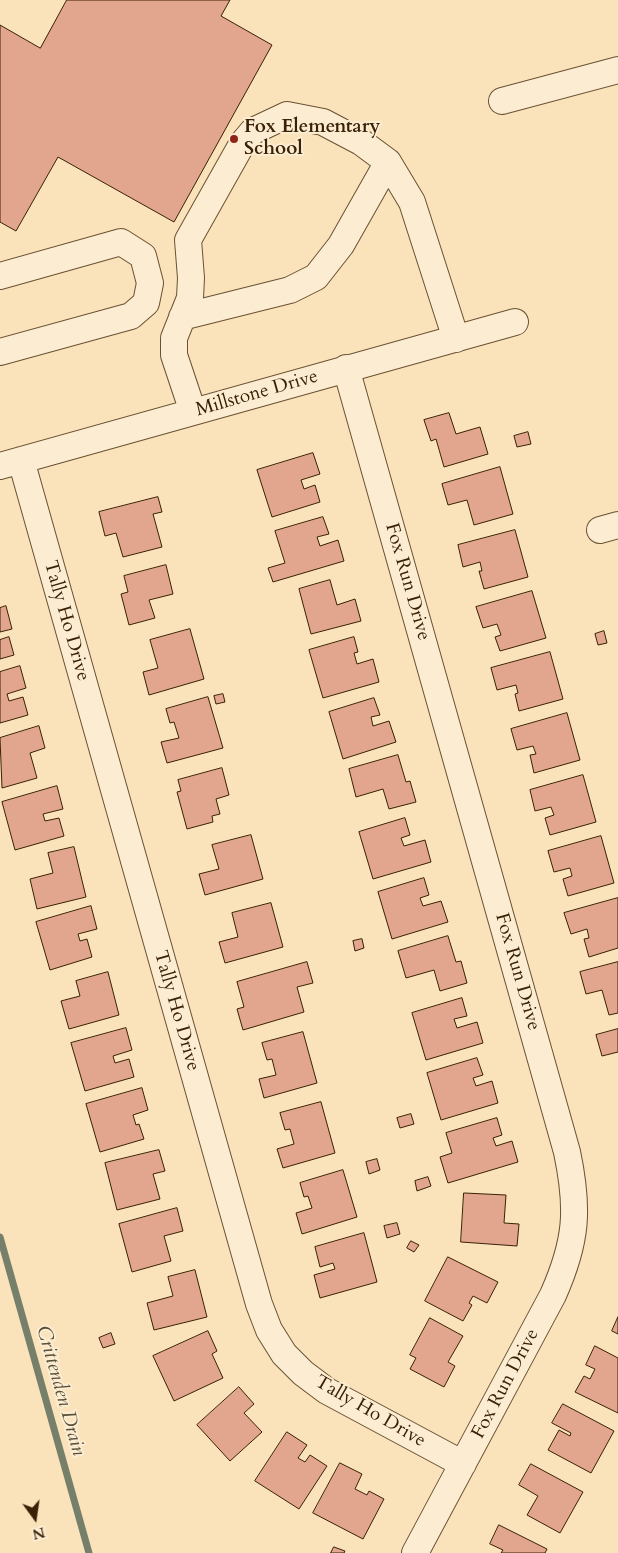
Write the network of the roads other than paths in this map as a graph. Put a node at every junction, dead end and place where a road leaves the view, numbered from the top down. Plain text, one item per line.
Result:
1 (618, 70) edge
2 (502, 101) dead end
3 (388, 162) junction
4 (0, 276) edge
5 (182, 317) junction
6 (515, 322) dead end
7 (456, 338) junction
8 (0, 352) edge
9 (346, 368) junction
10 (193, 412) junction
11 (10, 463) edge
12 (463, 1464) junction
13 (414, 1553) edge

1 - 2 street
3 - 5 street
3 - 5 street
3 - 7 street
4 - 8 street
5 - 10 street
6 - 7 street, Millstone Drive
7 - 9 street, Millstone Drive
9 - 10 street, Millstone Drive
9 - 12 street, Fox Run Drive
10 - 11 street, Millstone Drive
11 - 12 street, Tally Ho Drive
12 - 13 street, Fox Run Drive

